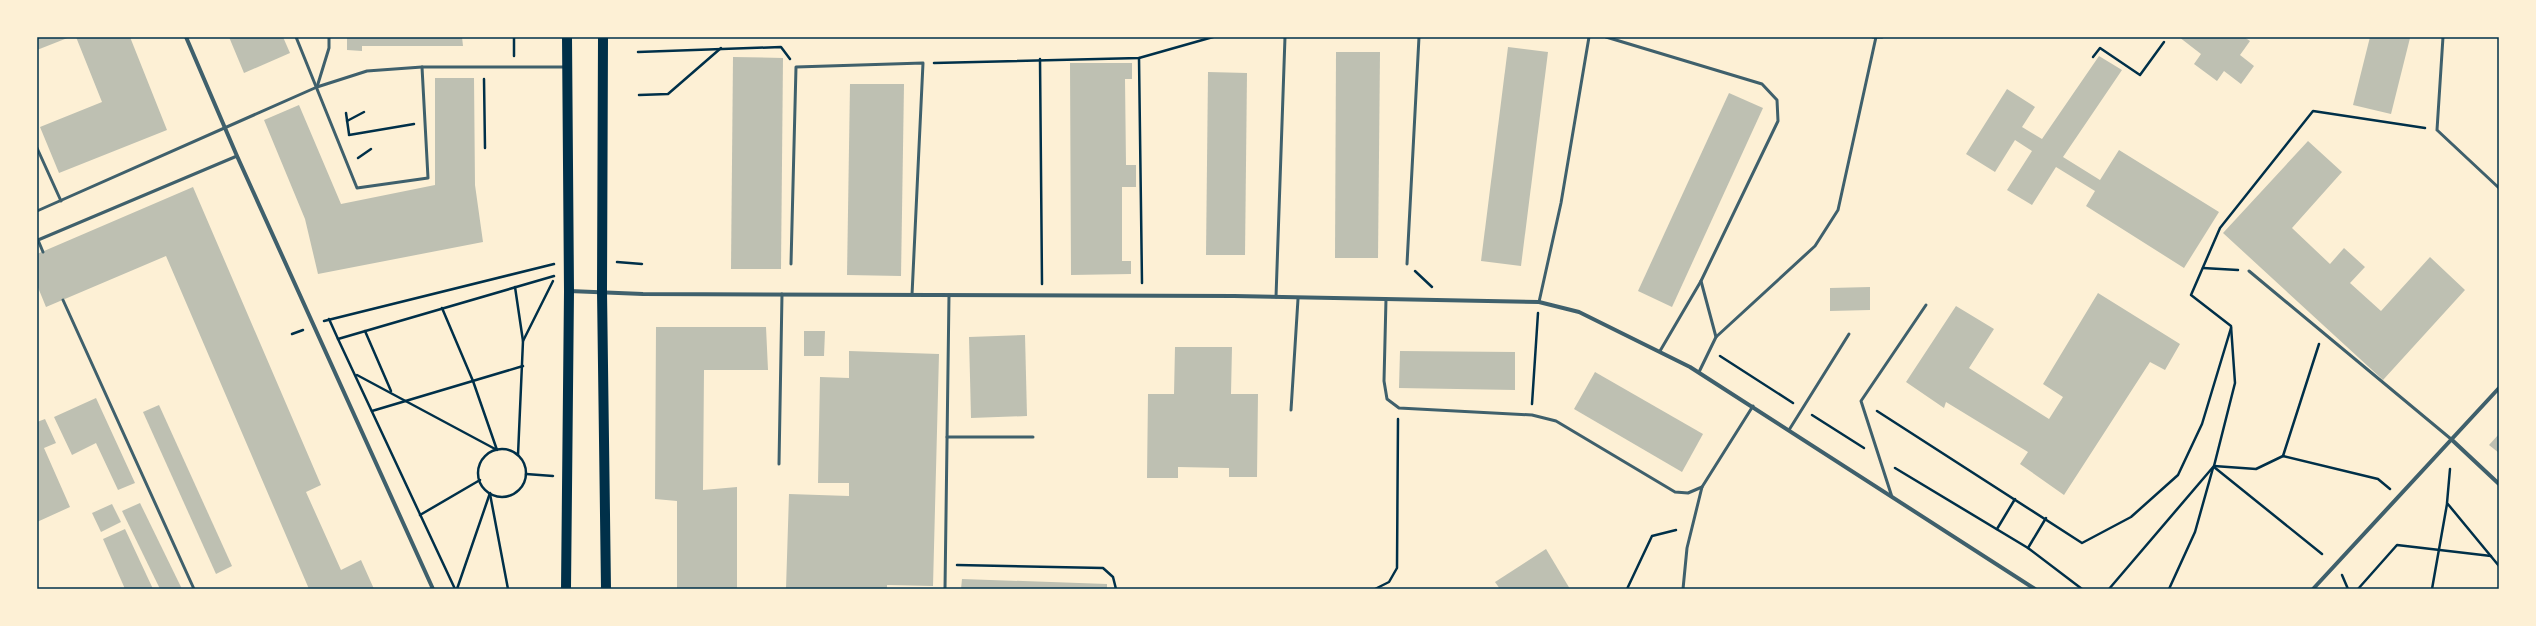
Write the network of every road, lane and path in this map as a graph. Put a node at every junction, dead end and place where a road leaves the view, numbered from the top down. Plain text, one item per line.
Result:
1 (186, 37) edge
2 (296, 37) edge
3 (329, 37) edge
4 (514, 37) edge
5 (567, 37) edge
6 (603, 37) edge
7 (1213, 37) edge
8 (1285, 37) edge
9 (1419, 37) edge
10 (1589, 37) edge
11 (1606, 37) edge
12 (1875, 37) edge
13 (1882, 37) edge
14 (2443, 37) edge
15 (2164, 42) dead end
16 (721, 48) junction
17 (638, 52) dead end
18 (2093, 57) dead end
19 (1139, 58) junction
20 (1040, 59) junction
21 (923, 63) junction
22 (484, 67) junction
23 (514, 67) junction
24 (567, 67) junction
25 (796, 67) junction
26 (422, 68) junction
27 (317, 87) junction
28 (639, 95) dead end
29 (364, 112) dead end
30 (346, 113) dead end
31 (347, 121) junction
32 (420, 122) dead end
33 (225, 127) junction
34 (2438, 130) junction
35 (349, 135) junction
36 (351, 140) dead end
37 (37, 148) edge
38 (485, 148) dead end
39 (371, 149) dead end
40 (355, 152) dead end
41 (237, 156) junction
42 (357, 158) junction
43 (358, 162) dead end
44 (2499, 188) edge
45 (61, 201) junction
46 (37, 211) edge
47 (43, 252) dead end
48 (568, 262) junction
49 (791, 264) dead end
50 (1407, 264) joint
51 (2203, 268) junction
52 (2249, 271) joint
53 (559, 272) dead end
54 (555, 275) junction
55 (1701, 281) junction
56 (1042, 285) dead end
57 (515, 287) junction
58 (1142, 287) dead end
59 (569, 291) junction
60 (602, 291) junction
61 (1436, 291) dead end
62 (782, 294) junction
63 (912, 295) junction
64 (949, 295) junction
65 (1276, 297) junction
66 (1298, 299) junction
67 (1386, 299) junction
68 (63, 300) dead end
69 (1539, 302) junction
70 (1926, 305) dead end
71 (442, 308) junction
72 (329, 319) junction
73 (313, 326) junction
74 (2231, 326) junction
75 (365, 331) junction
76 (2323, 332) junction
77 (292, 334) dead end
78 (1850, 334) dead end
79 (1716, 337) junction
80 (338, 339) junction
81 (523, 341) junction
82 (1660, 351) junction
83 (523, 366) junction
84 (1699, 372) junction
85 (356, 375) junction
86 (473, 382) junction
87 (2499, 388) edge
88 (391, 391) junction
89 (407, 400) junction
90 (1862, 401) junction
91 (1753, 406) junction
92 (1399, 408) junction
93 (1291, 410) dead end
94 (372, 411) junction
95 (1532, 415) junction
96 (1789, 430) junction
97 (947, 437) junction
98 (1032, 437) dead end
99 (2450, 439) junction
100 (497, 450) junction
101 (518, 455) junction
102 (2283, 456) junction
103 (779, 464) dead end
104 (2214, 466) junction
105 (2450, 469) dead end
106 (526, 474) junction
107 (547, 476) dead end
108 (2378, 479) dead end
109 (480, 480) junction
110 (2499, 484) edge
111 (1702, 487) junction
112 (490, 493) junction
113 (1893, 498) junction
114 (2016, 499) junction
115 (2447, 503) junction
116 (420, 515) junction
117 (2046, 518) junction
118 (1997, 529) dead end
119 (1676, 530) dead end
120 (2028, 548) dead end
121 (2440, 550) junction
122 (2322, 554) dead end
123 (2491, 556) junction
124 (945, 565) junction
125 (2499, 566) edge
126 (194, 589) edge
127 (433, 589) edge
128 (456, 589) edge
129 (508, 589) edge
130 (566, 589) edge
131 (606, 589) edge
132 (945, 589) edge
133 (1116, 589) edge
134 (1374, 589) edge
135 (1627, 589) edge
136 (1683, 589) edge
137 (2035, 589) edge
138 (2109, 589) edge
139 (2169, 589) edge
140 (2313, 589) edge
141 (2358, 589) edge
142 (2432, 589) edge

1 - 33 street
2 - 27 lane
3 - 27 lane
4 - 23 path
5 - 24 main road
6 - 60 main road
7 - 19 path
8 - 65 lane
9 - 50 lane
10 - 69 lane
11 - 55 lane
12 - 13 lane
12 - 79 lane
14 - 34 lane
15 - 18 path
16 - 17 path
16 - 25 path
16 - 28 path
19 - 20 path
19 - 58 path
20 - 21 path
20 - 56 path
21 - 25 lane
21 - 63 lane
22 - 23 lane
22 - 26 lane
22 - 38 path
23 - 24 lane
24 - 48 main road
25 - 49 lane
26 - 27 lane
26 - 27 lane
27 - 33 lane
29 - 31 path
30 - 31 path
31 - 35 path
32 - 35 path
33 - 41 street
33 - 45 lane
34 - 44 lane
34 - 51 path
35 - 36 path
37 - 45 lane
39 - 42 path
40 - 42 path
41 - 47 lane
41 - 73 street
42 - 43 path
45 - 46 lane
48 - 59 main road
48 - 72 path
50 - 61 path
51 - 52 path
51 - 74 path
52 - 76 lane
53 - 54 path
54 - 57 path
54 - 81 path
55 - 79 lane
55 - 82 lane
57 - 71 path
57 - 81 path
59 - 60 street
59 - 130 main road
60 - 62 street
60 - 131 main road
62 - 63 street
62 - 103 lane
63 - 64 street
64 - 65 street
64 - 97 lane
65 - 66 street
66 - 67 street
66 - 93 lane
67 - 69 street
67 - 92 lane
68 - 126 lane
69 - 82 street
69 - 95 path
70 - 90 lane
71 - 75 path
71 - 86 path
72 - 73 path
72 - 80 path
73 - 77 path
73 - 127 street
74 - 104 path
74 - 117 path
75 - 80 path
75 - 88 path
76 - 99 lane
76 - 102 path
78 - 96 lane
79 - 84 lane
80 - 85 path
81 - 83 path
82 - 84 street
83 - 86 path
83 - 101 path
84 - 91 street
85 - 88 path
85 - 94 path
86 - 89 path
86 - 100 path
87 - 99 street
88 - 89 path
89 - 94 path
89 - 100 path
90 - 113 lane
90 - 114 path
91 - 96 street
91 - 111 lane
92 - 95 lane
92 - 134 path
94 - 116 path
95 - 111 lane
96 - 113 street
97 - 98 lane
97 - 124 lane
99 - 110 street
99 - 140 street
100 - 101 path
100 - 109 path
101 - 106 path
102 - 104 path
102 - 108 path
104 - 122 path
104 - 138 path
104 - 139 path
105 - 115 path
106 - 107 path
106 - 112 path
109 - 112 path
109 - 116 path
111 - 136 lane
112 - 128 path
112 - 129 path
113 - 137 street
114 - 117 path
114 - 118 path
115 - 121 path
115 - 123 path
116 - 128 path
117 - 120 path
119 - 135 path
121 - 123 path
121 - 141 path
121 - 142 path
123 - 125 path
124 - 132 lane
124 - 133 path

